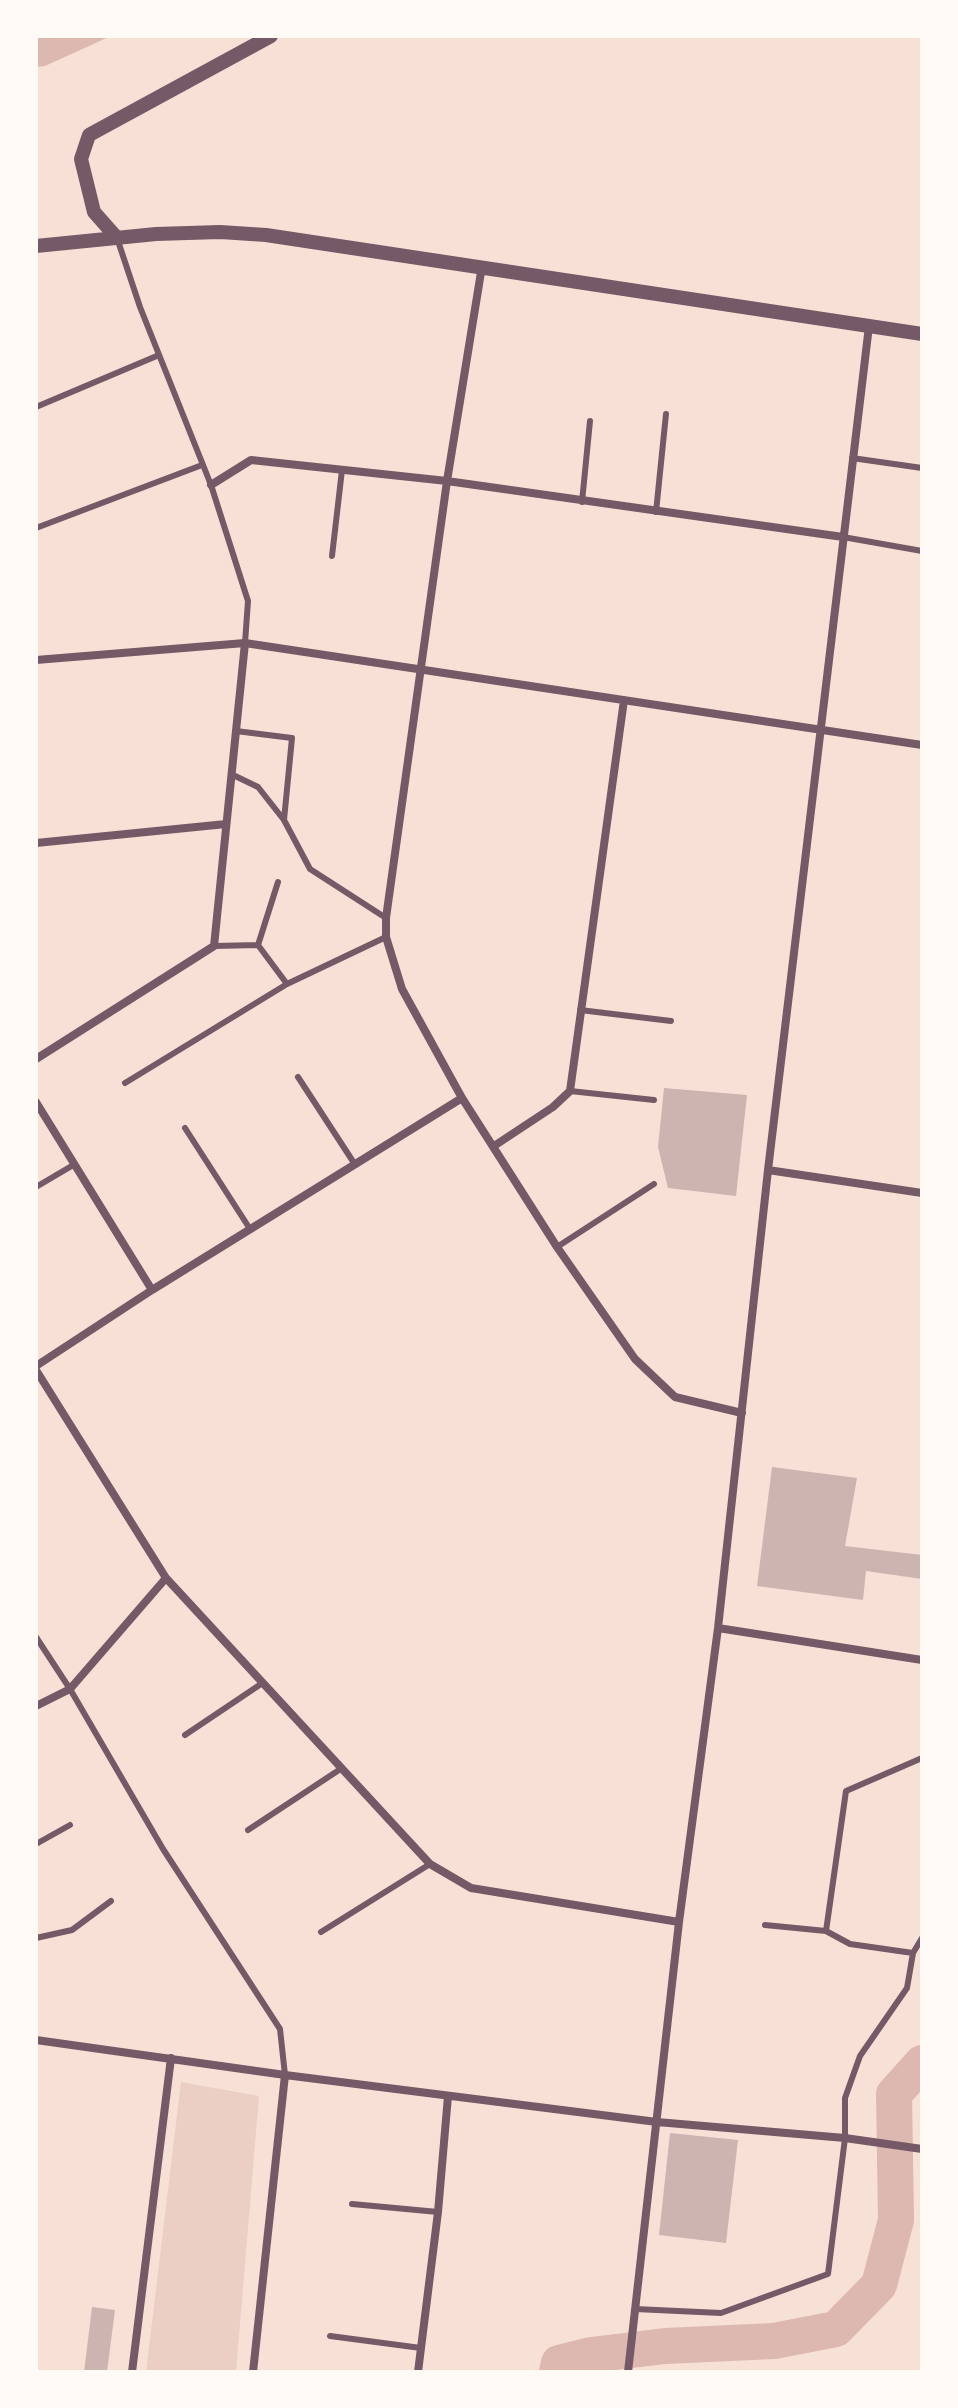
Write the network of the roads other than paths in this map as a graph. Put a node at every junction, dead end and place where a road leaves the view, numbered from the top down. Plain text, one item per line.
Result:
1 (271, 36) edge
2 (117, 238) junction
3 (36, 246) edge
4 (482, 266) junction
5 (869, 326) junction
6 (922, 334) edge
7 (159, 355) junction
8 (36, 407) edge
9 (666, 414) dead end
10 (590, 421) dead end
11 (852, 458) junction
12 (202, 465) junction
13 (922, 468) edge
14 (342, 470) junction
15 (447, 481) junction
16 (211, 485) junction
17 (582, 502) junction
18 (656, 512) junction
19 (36, 528) edge
20 (843, 537) junction
21 (922, 551) edge
22 (332, 556) dead end
23 (245, 643) junction
24 (36, 660) edge
25 (421, 669) junction
26 (624, 700) junction
27 (821, 730) junction
28 (236, 731) junction
29 (922, 745) edge
30 (231, 774) junction
31 (284, 820) junction
32 (226, 824) junction
33 (36, 843) edge
34 (278, 882) dead end
35 (386, 918) junction
36 (386, 937) junction
37 (258, 945) junction
38 (214, 946) junction
39 (287, 984) junction
40 (580, 1010) junction
41 (671, 1021) dead end
42 (36, 1059) edge
43 (298, 1077) dead end
44 (125, 1083) dead end
45 (570, 1091) junction
46 (462, 1098) junction
47 (654, 1100) dead end
48 (36, 1102) edge
49 (185, 1128) dead end
50 (494, 1146) junction
51 (354, 1163) junction
52 (75, 1164) junction
53 (768, 1170) junction
54 (654, 1184) dead end
55 (36, 1187) edge
56 (922, 1193) edge
57 (250, 1229) junction
58 (557, 1247) junction
59 (152, 1290) junction
60 (36, 1368) edge
61 (742, 1413) junction
62 (166, 1578) junction
63 (718, 1628) junction
64 (36, 1637) edge
65 (922, 1660) edge
66 (261, 1684) junction
67 (70, 1689) junction
68 (36, 1706) edge
69 (185, 1735) dead end
70 (922, 1758) edge
71 (342, 1768) junction
72 (70, 1825) dead end
73 (248, 1830) dead end
74 (36, 1844) edge
75 (430, 1864) junction
76 (111, 1901) dead end
77 (679, 1922) junction
78 (765, 1925) dead end
79 (826, 1931) junction
80 (321, 1932) dead end
81 (36, 1938) edge
82 (922, 1938) edge
83 (913, 1953) junction
84 (36, 2040) edge
85 (171, 2058) junction
86 (285, 2075) junction
87 (448, 2096) junction
88 (657, 2122) junction
89 (845, 2138) junction
90 (922, 2149) edge
91 (352, 2204) dead end
92 (438, 2212) junction
93 (635, 2309) junction
94 (330, 2336) dead end
95 (421, 2348) junction
96 (628, 2371) edge
97 (132, 2372) edge
98 (253, 2372) edge
99 (418, 2372) edge

1 - 2 street
2 - 3 street
2 - 4 street
2 - 7 lane
4 - 5 street
4 - 15 street
5 - 6 street
5 - 11 street
7 - 8 lane
7 - 12 lane
9 - 18 lane
10 - 17 lane
11 - 13 lane
11 - 20 street
12 - 16 lane
12 - 19 lane
14 - 15 street
14 - 16 street
14 - 22 lane
15 - 17 street
15 - 25 street
16 - 23 lane
17 - 18 street
18 - 20 street
20 - 21 lane
20 - 27 street
23 - 24 street
23 - 25 street
23 - 28 street
25 - 26 street
25 - 35 street
26 - 27 street
26 - 40 street
27 - 29 street
27 - 53 street
28 - 30 street
28 - 31 lane
30 - 31 lane
30 - 32 street
31 - 35 lane
32 - 33 street
32 - 38 street
34 - 37 lane
35 - 36 street
36 - 39 lane
36 - 46 street
37 - 38 lane
37 - 39 lane
38 - 42 street
39 - 44 lane
40 - 41 lane
40 - 45 street
43 - 51 lane
45 - 47 lane
45 - 50 street
46 - 50 street
46 - 51 street
48 - 52 street
49 - 57 lane
50 - 58 street
51 - 57 street
52 - 55 lane
52 - 59 street
53 - 56 street
53 - 61 street
54 - 58 lane
57 - 59 street
58 - 61 street
59 - 60 street
60 - 62 street
61 - 63 street
62 - 66 street
62 - 67 street
63 - 65 street
63 - 77 street
64 - 67 lane
66 - 69 lane
66 - 71 street
67 - 68 street
67 - 86 lane
70 - 79 lane
71 - 73 lane
71 - 75 street
72 - 74 lane
75 - 77 street
75 - 80 lane
76 - 81 lane
77 - 88 street
78 - 79 lane
79 - 83 lane
82 - 83 lane
83 - 89 lane
84 - 85 street
85 - 86 street
85 - 97 street
86 - 87 street
86 - 98 street
87 - 88 street
87 - 92 street
88 - 89 street
88 - 93 street
89 - 90 street
89 - 93 lane
91 - 92 lane
92 - 95 street
93 - 96 street
94 - 95 lane
95 - 99 street

